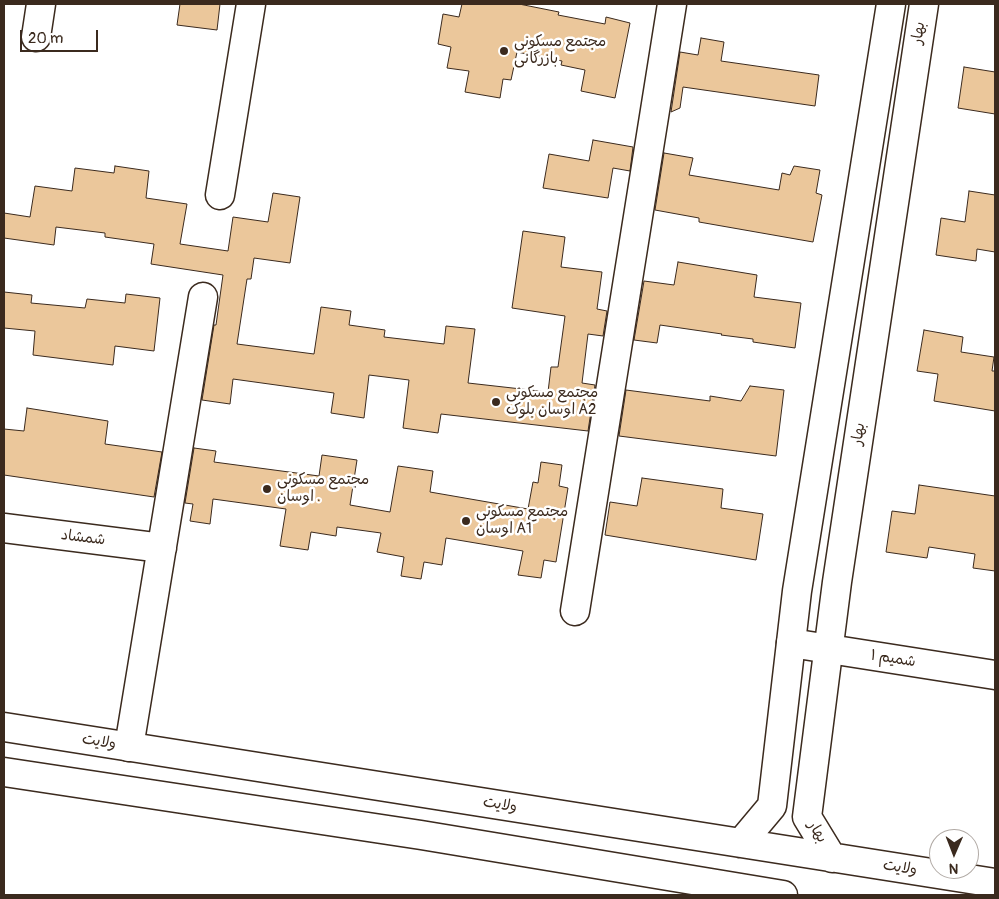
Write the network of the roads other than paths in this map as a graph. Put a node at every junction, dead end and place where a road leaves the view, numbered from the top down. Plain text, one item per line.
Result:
1 (41, 4) edge
2 (251, 4) edge
3 (672, 4) edge
4 (891, 4) edge
5 (924, 4) edge
6 (36, 37) dead end
7 (220, 195) dead end
8 (203, 297) dead end
9 (4, 528) edge
10 (162, 548) junction
11 (575, 610) dead end
12 (791, 643) junction
13 (829, 649) junction
14 (995, 675) edge
15 (4, 727) edge
16 (129, 747) junction
17 (4, 772) edge
18 (741, 843) junction
19 (832, 858) junction
20 (995, 883) edge
21 (783, 895) edge

1 - 6 street
2 - 7 street
3 - 11 street
4 - 12 street
5 - 13 street, بهار
8 - 10 street
9 - 10 street, شمشاد
10 - 16 street
12 - 13 street, شمیم ۱
12 - 18 street
13 - 14 street, شمیم ۱
13 - 19 street, بهار
15 - 16 street, ولایت
16 - 18 street, ولایت
17 - 21 street
18 - 19 street, ولایت
19 - 20 street, ولایت

